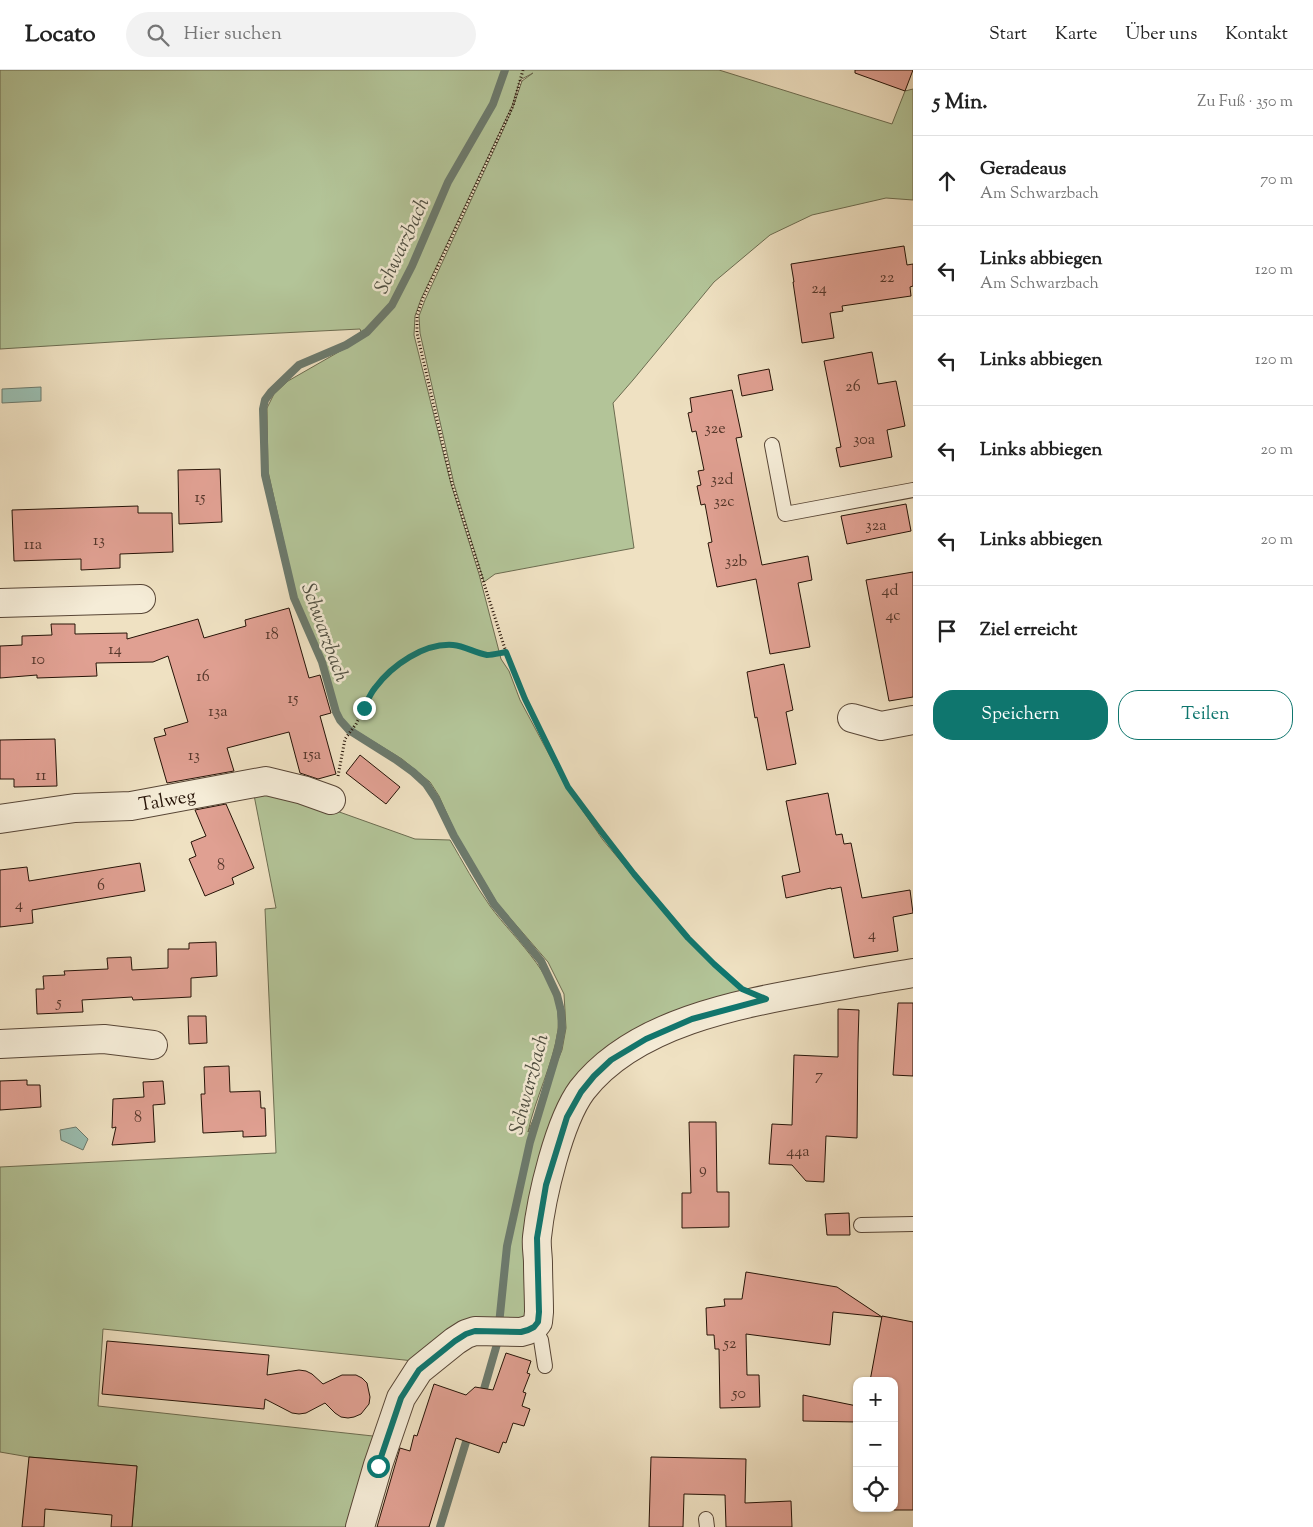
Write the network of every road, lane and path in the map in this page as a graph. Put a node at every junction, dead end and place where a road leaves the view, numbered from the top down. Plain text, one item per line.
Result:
1 (523, 70) edge
2 (772, 445) dead end
3 (913, 490) edge
4 (141, 599) dead end
5 (0, 603) edge
6 (506, 652) junction
7 (852, 718) dead end
8 (913, 720) edge
9 (345, 739) dead end
10 (331, 800) dead end
11 (0, 819) edge
12 (913, 973) edge
13 (766, 999) junction
14 (0, 1044) edge
15 (154, 1044) dead end
16 (913, 1224) edge
17 (861, 1225) dead end
18 (525, 1330) junction
19 (546, 1366) dead end
20 (360, 1527) edge

1 - 6 path
2 - 3 lane
4 - 5 street
6 - 9 path
6 - 13 path
7 - 8 street
10 - 11 street, Talweg
12 - 13 street
13 - 18 street
14 - 15 street
16 - 17 lane
18 - 19 lane
18 - 20 street

